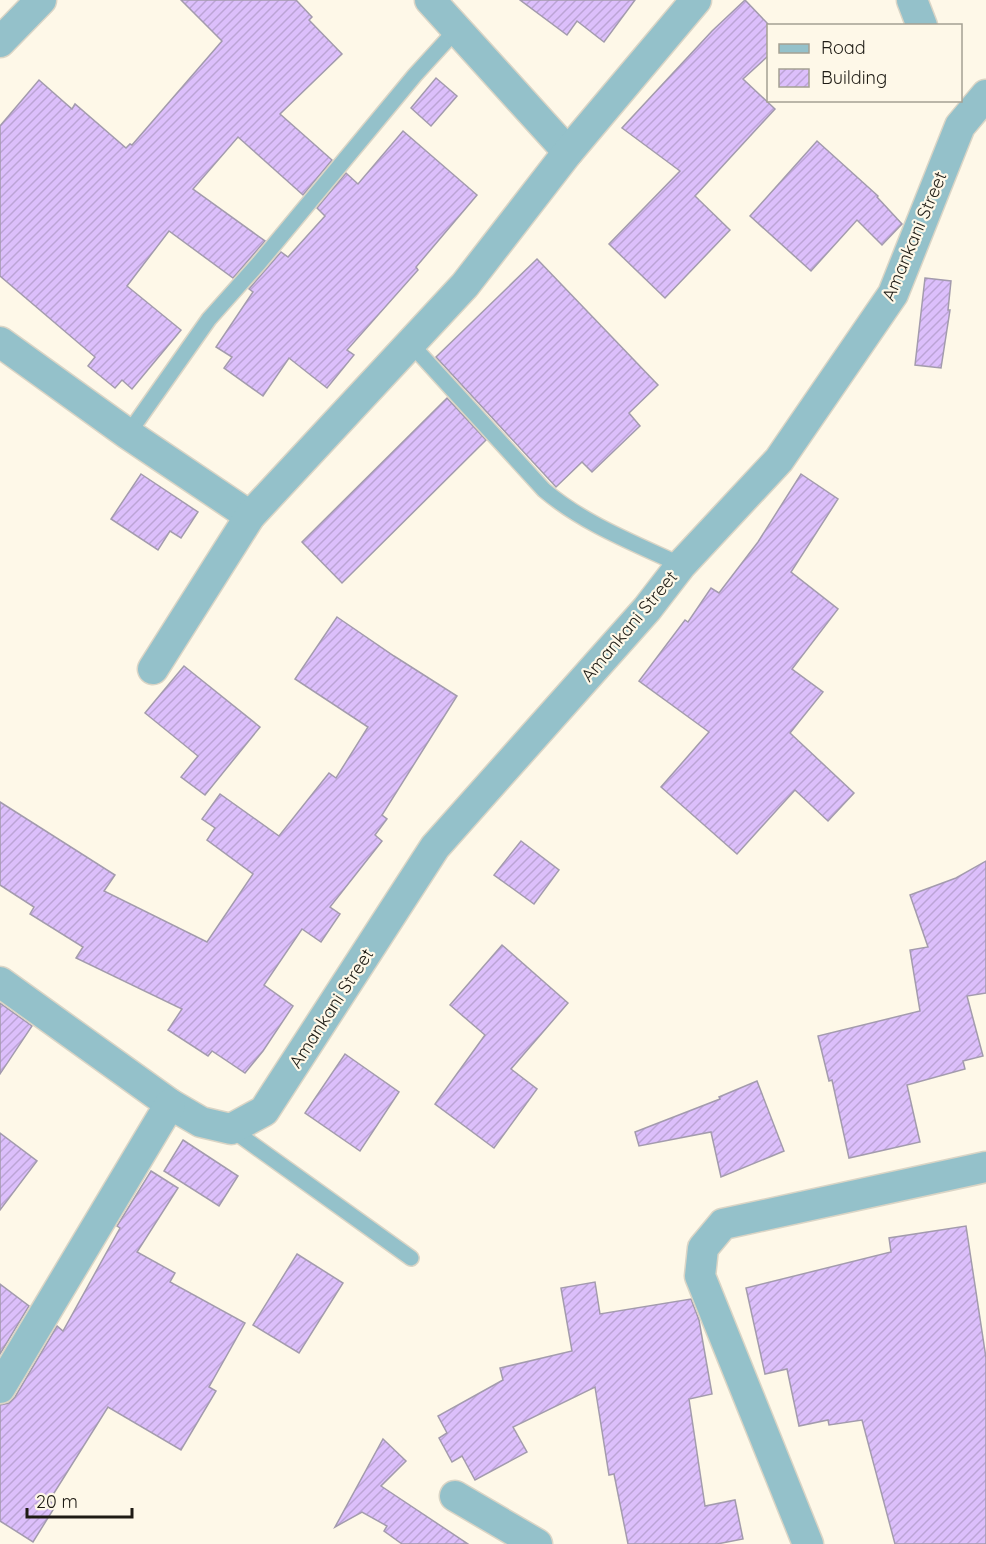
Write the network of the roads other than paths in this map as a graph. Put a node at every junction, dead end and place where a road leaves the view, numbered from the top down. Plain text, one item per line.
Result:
1 (41, 0) edge
2 (430, 0) edge
3 (696, 0) edge
4 (912, 0) edge
5 (921, 24) edge
6 (457, 29) junction
7 (0, 42) edge
8 (986, 95) edge
9 (955, 113) edge
10 (568, 152) junction
11 (0, 342) edge
12 (410, 343) junction
13 (128, 434) junction
14 (250, 516) junction
15 (681, 565) junction
16 (153, 669) dead end
17 (0, 982) edge
18 (170, 1104) junction
19 (231, 1129) junction
20 (986, 1167) edge
21 (411, 1258) dead end
22 (0, 1388) edge
23 (455, 1496) dead end
24 (537, 1544) edge
25 (808, 1544) edge

1 - 7 street
2 - 6 street
3 - 10 street
4 - 5 street
6 - 10 street
6 - 13 lane
8 - 9 street, Amankani Street
9 - 15 street, Amankani Street
10 - 12 street
11 - 13 street
12 - 14 street
12 - 15 lane
13 - 14 street
14 - 16 street
15 - 19 street, Amankani Street
17 - 18 street
18 - 19 street
18 - 22 street
19 - 21 lane
20 - 25 street
23 - 24 street

